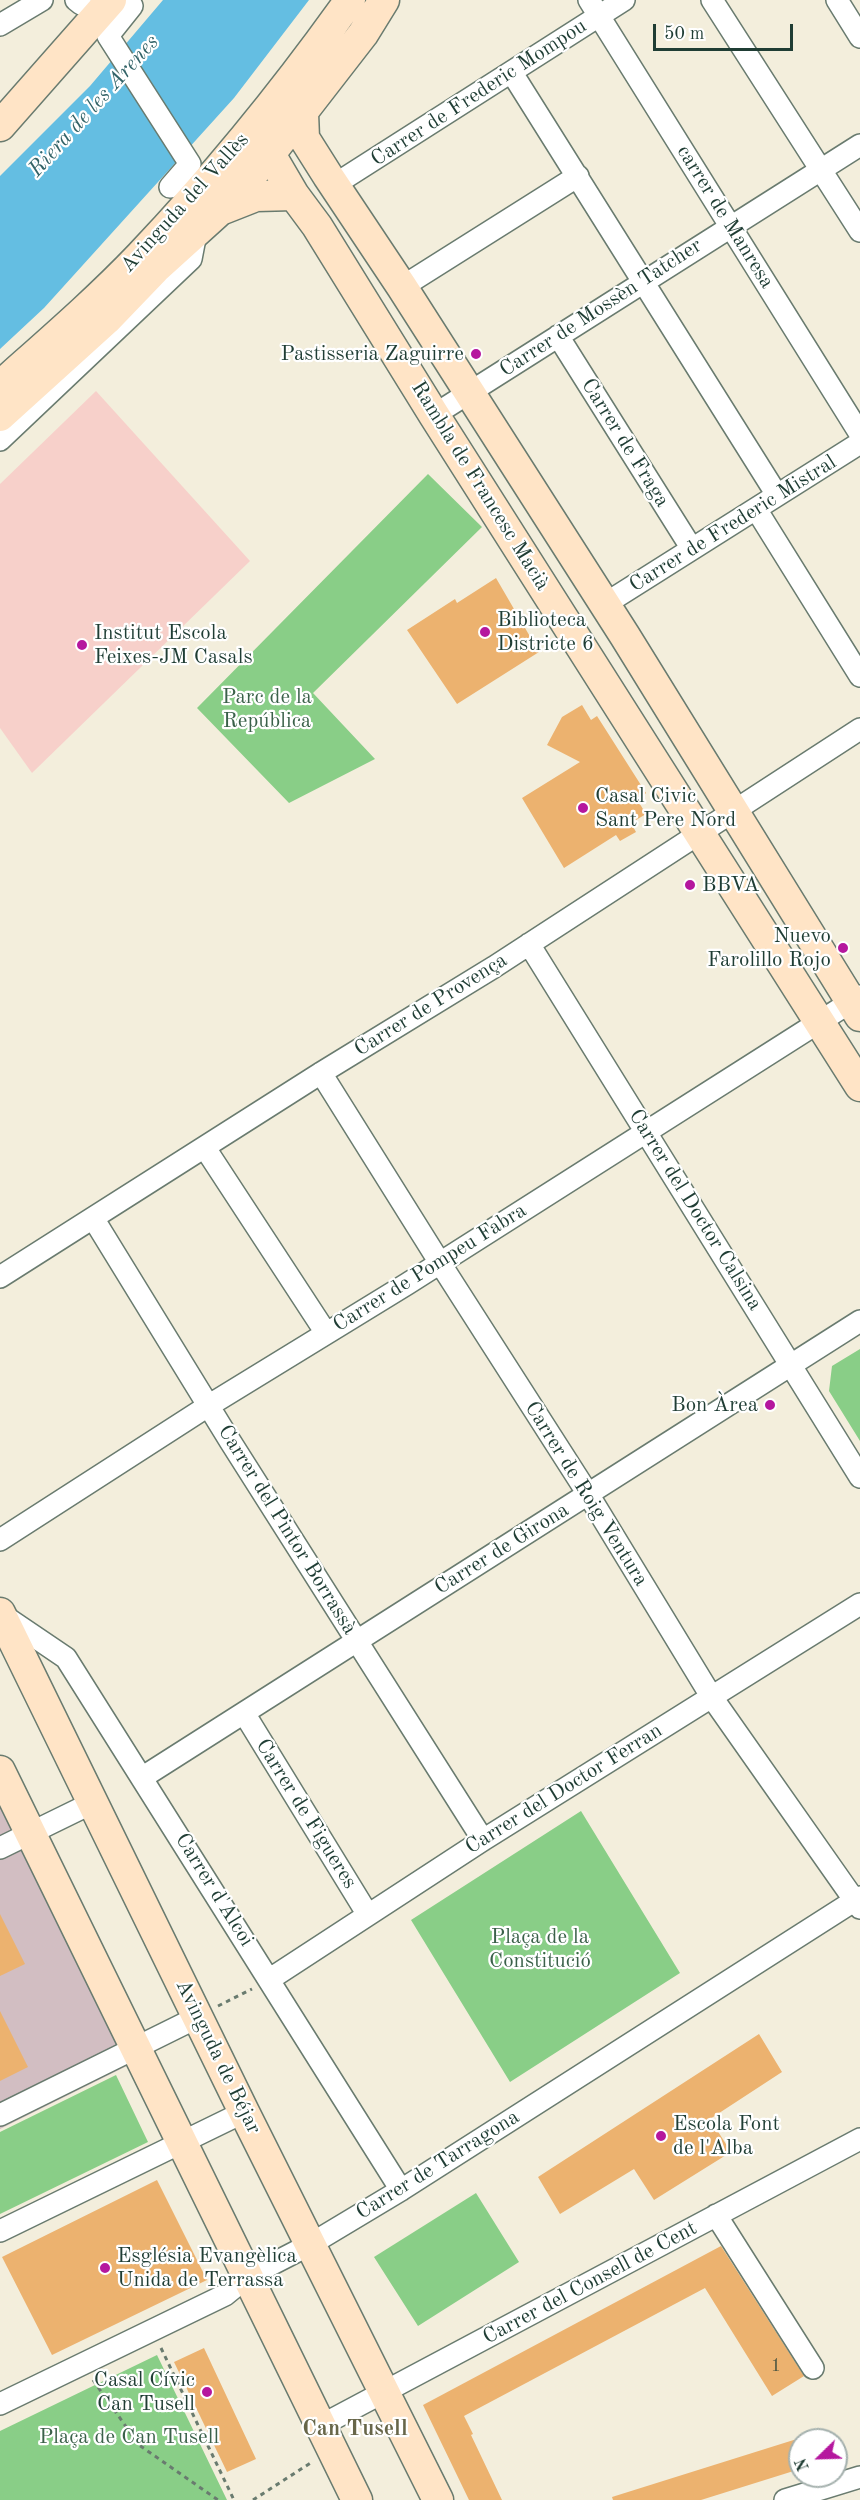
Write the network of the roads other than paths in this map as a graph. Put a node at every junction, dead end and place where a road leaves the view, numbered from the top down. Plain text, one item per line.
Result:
1 (350, 0) edge
2 (384, 0) edge
3 (394, 0) edge
4 (624, 0) edge
5 (712, 0) edge
6 (837, 0) edge
7 (81, 1) edge
8 (30, 3) edge
9 (122, 3) edge
10 (594, 8) edge
11 (0, 25) edge
12 (363, 34) junction
13 (860, 37) edge
14 (512, 73) junction
15 (284, 90) junction
16 (0, 96) edge
17 (303, 113) junction
18 (0, 126) edge
19 (860, 145) edge
20 (270, 154) junction
21 (820, 170) junction
22 (578, 176) junction
23 (334, 185) junction
24 (170, 187) dead end
25 (294, 195) junction
26 (218, 212) junction
27 (730, 226) junction
28 (860, 231) edge
29 (196, 232) junction
30 (644, 281) junction
31 (402, 287) junction
32 (558, 336) junction
33 (0, 386) edge
34 (470, 393) junction
35 (434, 415) junction
36 (0, 416) edge
37 (860, 434) edge
38 (0, 440) edge
39 (860, 443) edge
40 (777, 495) junction
41 (756, 509) junction
42 (692, 549) junction
43 (605, 604) junction
44 (860, 676) edge
45 (860, 729) edge
46 (734, 809) junction
47 (699, 832) junction
48 (529, 944) junction
49 (857, 1005) edge
50 (819, 1023) junction
51 (321, 1073) junction
52 (860, 1086) edge
53 (645, 1131) junction
54 (205, 1148) junction
55 (93, 1218) junction
56 (440, 1263) junction
57 (0, 1277) edge
58 (860, 1321) edge
59 (326, 1334) junction
60 (791, 1365) junction
61 (208, 1406) junction
62 (860, 1477) edge
63 (588, 1494) junction
64 (0, 1539) edge
65 (860, 1604) edge
66 (0, 1613) edge
67 (357, 1641) junction
68 (711, 1696) junction
69 (244, 1713) junction
70 (0, 1771) edge
71 (143, 1777) junction
72 (92, 1803) junction
73 (30, 1833) junction
74 (483, 1840) junction
75 (0, 1848) edge
76 (858, 1902) edge
77 (368, 1915) junction
78 (270, 1980) junction
79 (198, 2017) junction
80 (136, 2048) junction
81 (244, 2112) junction
82 (0, 2115) edge
83 (860, 2139) edge
84 (182, 2143) junction
85 (401, 2190) junction
86 (716, 2216) junction
87 (0, 2231) edge
88 (311, 2244) junction
89 (248, 2277) junction
90 (813, 2368) dead end
91 (385, 2392) junction
92 (0, 2404) edge
93 (320, 2426) junction
94 (860, 2477) edge
95 (357, 2500) edge
96 (438, 2500) edge
97 (785, 2500) edge

1 - 15 main road, Avinguda del Vallès
2 - 12 main road, Avinguda del Vallès
3 - 12 street, Avinguda del Vallès
4 - 10 street, Carrer de Frederic Mompou
5 - 21 street
6 - 13 street
7 - 16 main road
8 - 11 street
9 - 18 main road
9 - 24 street
10 - 14 street, Carrer de Frederic Mompou
10 - 27 street, carrer de Manresa
12 - 17 main road, Avinguda del Vallès
14 - 22 street
14 - 23 street, Carrer de Frederic Mompou
15 - 20 main road
15 - 33 main road, Avinguda del Vallès
17 - 20 main road, Avinguda del Vallès
17 - 23 main road, Rambla de Francesc Macià
19 - 21 street, Carrer de Mossèn Tatcher
20 - 25 main road, Rambla de Francesc Macià
20 - 26 main road, Avinguda del Vallès
21 - 27 street, Carrer de Mossèn Tatcher
21 - 28 street
22 - 30 street
22 - 31 street
23 - 31 main road, Rambla de Francesc Macià
25 - 26 main road, Avinguda del Vallès
25 - 35 main road, Rambla de Francesc Macià
26 - 29 main road, Avinguda del Vallès
27 - 30 street, Carrer de Mossèn Tatcher
27 - 37 street, carrer de Manresa
29 - 36 main road, Avinguda del Vallès
29 - 38 street, Avinguda del Vallès
30 - 32 street, Carrer de Mossèn Tatcher
30 - 40 street
31 - 34 main road, Rambla de Francesc Macià
32 - 34 street, Carrer de Mossèn Tatcher
32 - 42 street, Carrer de Fraga
34 - 35 street, Carrer de Mossèn Tatcher
34 - 43 main road, Rambla de Francesc Macià
35 - 47 main road, Rambla de Francesc Macià
39 - 40 street, Carrer de Frederic Mistral
40 - 41 street, Carrer de Frederic Mistral
41 - 42 street, Carrer de Frederic Mistral
41 - 44 street
42 - 43 street, Carrer de Frederic Mistral
43 - 46 main road, Rambla de Francesc Macià
45 - 46 street, Carrer de Provença
46 - 47 street, Carrer de Provença
46 - 49 main road, Rambla de Francesc Macià
47 - 48 street, Carrer de Provença
47 - 50 main road, Rambla de Francesc Macià
48 - 51 street, Carrer de Provença
48 - 53 street, Carrer del Doctor Calsina
49 - 50 street, Carrer de Pompeu Fabra
50 - 52 main road, Rambla de Francesc Macià
50 - 53 street, Carrer de Pompeu Fabra
51 - 54 street, Carrer de Provença
51 - 56 street, Carrer de Roig Ventura
53 - 56 street, Carrer de Pompeu Fabra
53 - 60 street, Carrer del Doctor Calsina
54 - 55 street, Carrer de Provença
54 - 59 street
55 - 57 street, Carrer de Provença
55 - 61 street, Carrer del Pintor Borrassà
56 - 59 street, Carrer de Pompeu Fabra
56 - 63 street, Carrer de Roig Ventura
58 - 60 street, Carrer de Girona
59 - 61 street, Carrer de Pompeu Fabra
60 - 62 street, Carrer del Doctor Calsina
60 - 63 street, Carrer de Girona
61 - 64 street, Carrer de Pompeu Fabra
61 - 67 street, Carrer del Pintor Borrassà
63 - 67 street, Carrer de Girona
63 - 68 street, Carrer de Roig Ventura
65 - 68 street, Carrer del Doctor Ferran
66 - 71 street, Carrer d'Alcoi
66 - 72 main road, Avinguda de Béjar
67 - 69 street, Carrer de Girona
67 - 74 street, Carrer del Pintor Borrassà
68 - 74 street, Carrer del Doctor Ferran
68 - 76 street, Carrer de Roig Ventura
69 - 71 street, Carrer de Girona
69 - 77 street, Carrer de Figueres
70 - 73 main road
71 - 78 street, Carrer d'Alcoi
72 - 73 street
72 - 79 main road, Avinguda de Béjar
73 - 75 street
73 - 80 main road
74 - 77 street, Carrer del Doctor Ferran
76 - 85 street, Carrer de Tarragona
77 - 78 street, Carrer del Doctor Ferran
78 - 85 street, Carrer d'Alcoi
79 - 80 street
79 - 81 main road, Avinguda de Béjar
80 - 82 street
80 - 84 main road
81 - 84 street
81 - 88 main road, Avinguda de Béjar
83 - 86 street, Carrer del Consell de Cent
84 - 87 street
84 - 89 main road
85 - 88 street, Carrer de Tarragona
86 - 90 street
86 - 91 street, Carrer del Consell de Cent
88 - 89 street, Carrer de Tarragona
88 - 91 main road, Avinguda de Béjar
89 - 92 street, Carrer de Tarragona
89 - 93 main road
91 - 93 street, Carrer del Consell de Cent
91 - 96 main road, Avinguda de Béjar
93 - 95 main road
94 - 97 street

